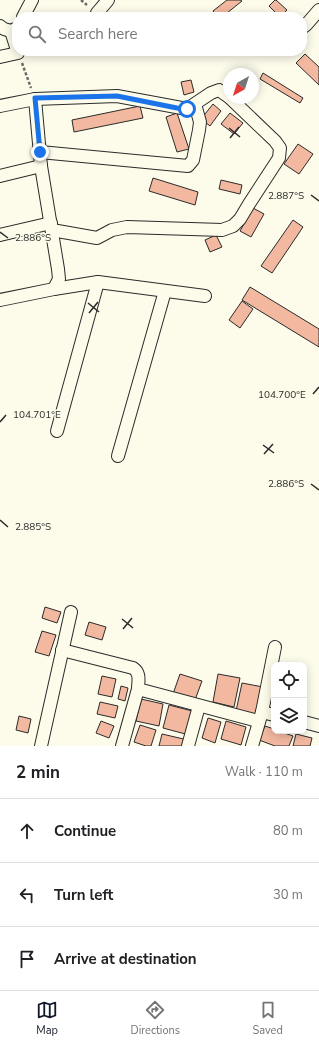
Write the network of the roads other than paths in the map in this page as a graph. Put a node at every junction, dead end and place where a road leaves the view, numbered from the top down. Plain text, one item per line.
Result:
1 (32, 0) edge
2 (108, 0) edge
3 (319, 10) edge
4 (26, 12) edge
5 (98, 12) edge
6 (307, 25) edge
7 (12, 53) edge
8 (0, 57) edge
9 (223, 93) edge
10 (35, 98) junction
11 (194, 104) junction
12 (235, 104) edge
13 (0, 106) edge
14 (40, 152) junction
15 (41, 166) junction
16 (0, 176) edge
17 (52, 226) junction
18 (0, 235) edge
19 (98, 282) junction
20 (54, 289) junction
21 (165, 290) junction
22 (205, 296) dead end
23 (0, 300) edge
24 (57, 431) dead end
25 (118, 456) dead end
26 (71, 612) dead end
27 (275, 647) dead end
28 (62, 650) junction
29 (138, 689) junction
30 (199, 706) junction
31 (271, 715) edge
32 (260, 716) junction
33 (307, 723) edge
34 (319, 726) edge
35 (41, 746) edge
36 (122, 746) edge
37 (188, 746) edge
38 (252, 746) edge

1 - 4 street
2 - 5 street
3 - 6 street
7 - 8 street
9 - 11 street
10 - 11 street
10 - 13 street
10 - 14 street
11 - 14 street
12 - 17 street
14 - 15 street
15 - 16 street
15 - 17 street
17 - 18 street
17 - 20 street
19 - 20 street
19 - 21 street
19 - 24 street
20 - 23 street
21 - 22 street
21 - 25 street
26 - 28 street
27 - 32 street
28 - 29 street
28 - 35 street
29 - 30 street
29 - 36 street
30 - 32 street
30 - 37 street
31 - 32 street
32 - 38 street
33 - 34 street

